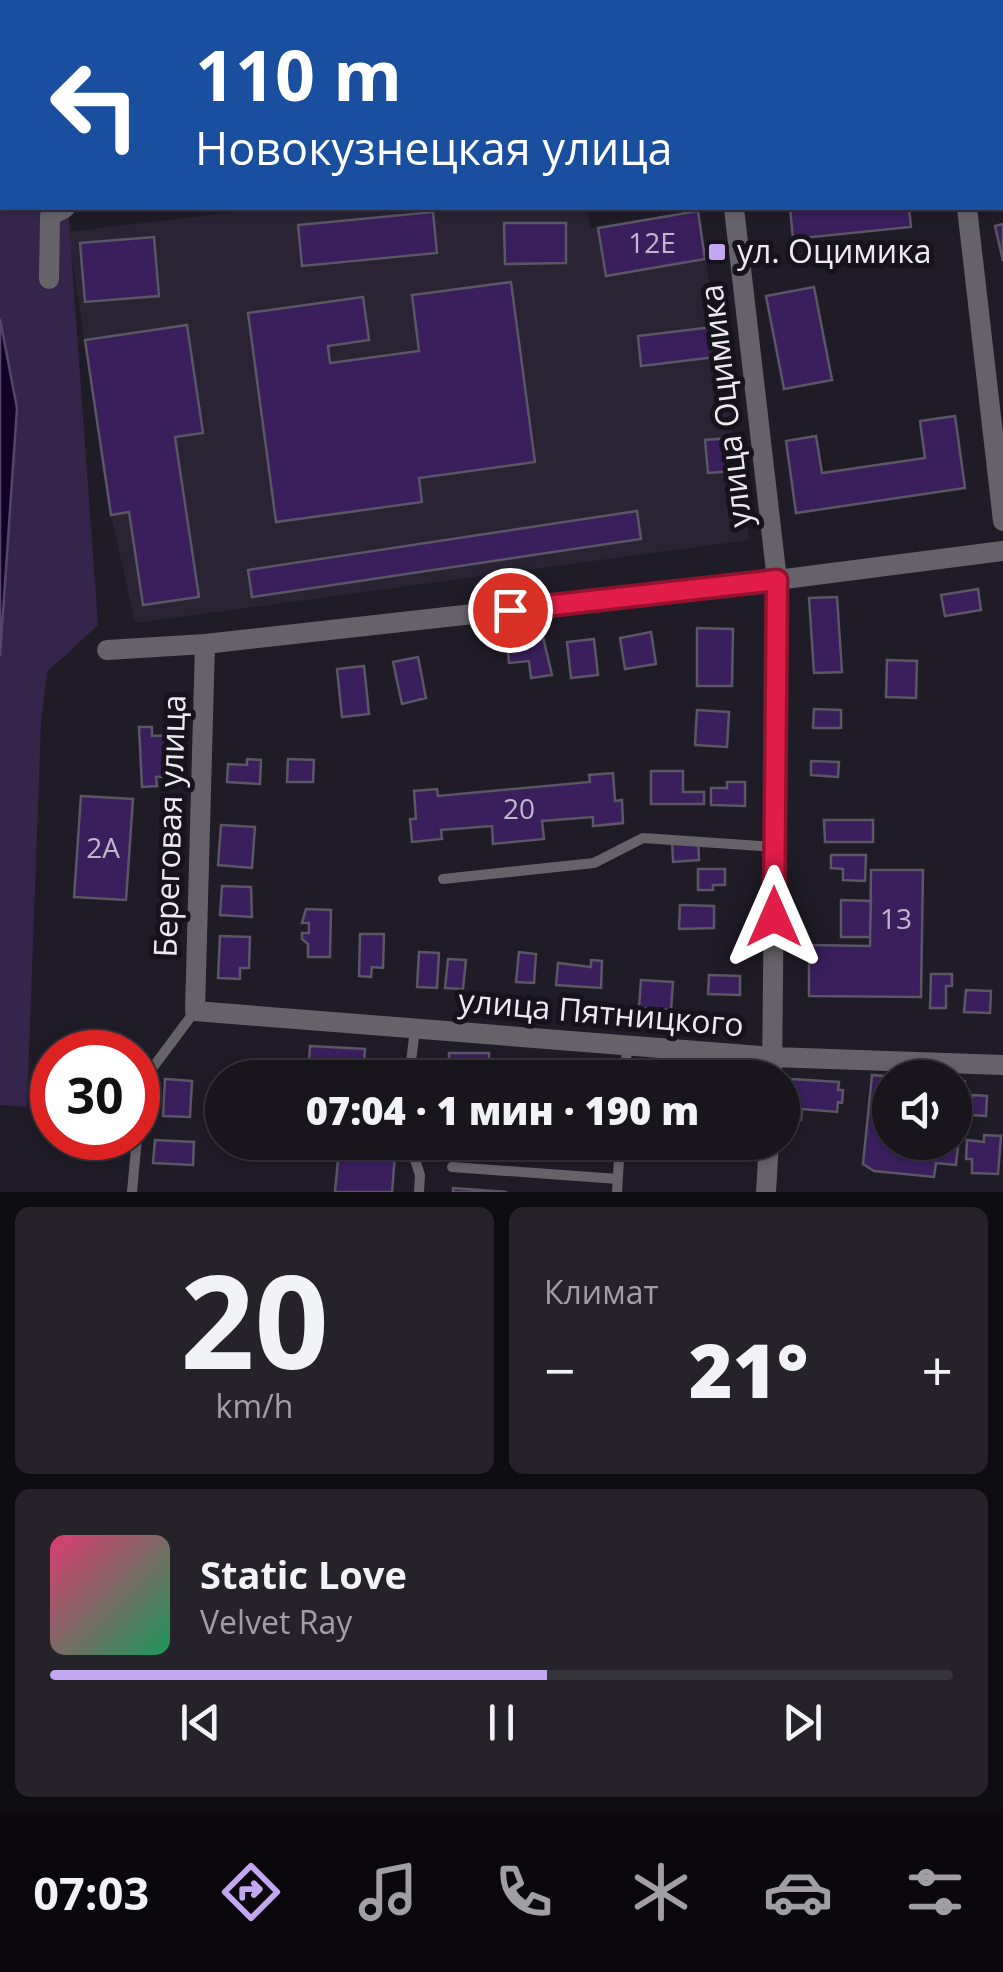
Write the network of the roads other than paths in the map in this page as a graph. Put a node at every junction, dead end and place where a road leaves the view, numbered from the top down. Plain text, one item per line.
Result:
1 (61, 210) edge
2 (734, 210) edge
3 (967, 210) edge
4 (48, 279) dead end
5 (1003, 522) edge
6 (1003, 551) edge
7 (777, 580) junction
8 (205, 644) junction
9 (108, 650) dead end
10 (775, 848) junction
11 (443, 879) dead end
12 (194, 1010) junction
13 (415, 1028) junction
14 (627, 1045) junction
15 (160, 1057) edge
16 (411, 1060) edge
17 (626, 1060) edge
18 (726, 1060) edge
19 (772, 1060) edge
20 (1003, 1065) edge
21 (800, 1067) edge
22 (135, 1160) edge
23 (415, 1160) edge
24 (619, 1160) edge
25 (768, 1160) edge
26 (452, 1167) dead end
27 (618, 1178) junction
28 (132, 1192) edge
29 (419, 1192) edge
30 (617, 1192) edge
31 (766, 1192) edge

1 - 4 street
2 - 7 street, улица Оцимика
3 - 5 street
6 - 7 street
7 - 8 street
7 - 10 street, улица Оцимика
8 - 9 street
8 - 12 street, Береговая улица
10 - 11 lane
10 - 19 street, улица Оцимика
12 - 13 street, улица Пятницкого
12 - 15 lane
13 - 14 street, улица Пятницкого
13 - 16 lane
14 - 17 lane
14 - 18 street, улица Пятницкого
20 - 21 street, улица Пятницкого
22 - 28 lane
23 - 29 lane
24 - 27 lane
25 - 31 street
26 - 27 lane
27 - 30 lane

